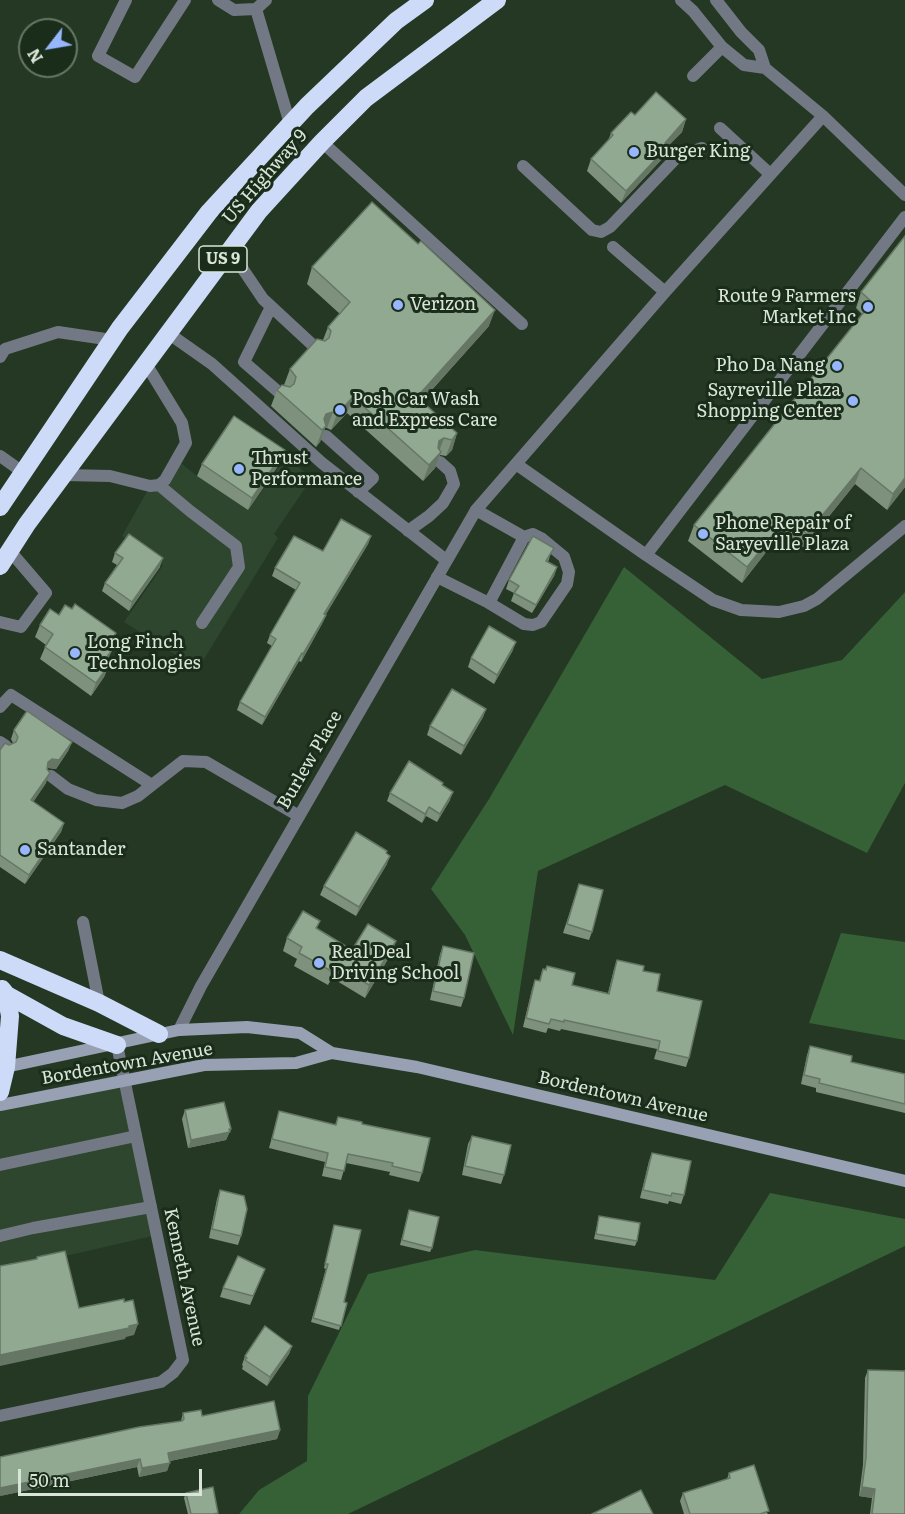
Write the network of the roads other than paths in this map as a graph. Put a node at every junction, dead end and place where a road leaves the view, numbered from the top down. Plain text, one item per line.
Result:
1 (126, 0) edge
2 (185, 0) edge
3 (218, 0) edge
4 (266, 0) edge
5 (425, 0) edge
6 (497, 0) edge
7 (681, 0) edge
8 (716, 0) edge
9 (256, 9) junction
10 (722, 48) junction
11 (765, 68) junction
12 (693, 76) dead end
13 (823, 116) junction
14 (290, 124) junction
15 (720, 128) dead end
16 (322, 142) junction
17 (702, 148) dead end
18 (523, 166) dead end
19 (771, 174) junction
20 (905, 195) edge
21 (905, 216) edge
22 (613, 247) dead end
23 (230, 250) junction
24 (665, 292) junction
25 (271, 307) junction
26 (522, 324) dead end
27 (168, 333) junction
28 (112, 340) junction
29 (317, 349) edge
30 (0, 357) edge
31 (146, 364) junction
32 (282, 395) edge
33 (326, 436) edge
34 (0, 456) edge
35 (441, 462) edge
36 (516, 464) junction
37 (24, 473) junction
38 (64, 475) junction
39 (159, 485) junction
40 (358, 492) junction
41 (0, 507) edge
42 (476, 510) junction
43 (905, 526) edge
44 (408, 531) junction
45 (524, 537) junction
46 (646, 555) junction
47 (5, 559) edge
48 (446, 560) junction
49 (437, 577) junction
50 (489, 603) junction
51 (0, 622) edge
52 (201, 623) dead end
53 (0, 707) edge
54 (51, 776) edge
55 (152, 785) junction
56 (299, 816) junction
57 (83, 922) dead end
58 (0, 960) edge
59 (2, 990) edge
60 (99, 1003) junction
61 (179, 1030) junction
62 (159, 1035) junction
63 (117, 1045) junction
64 (332, 1053) junction
65 (3, 1067) edge
66 (125, 1081) junction
67 (0, 1092) edge
68 (0, 1105) edge
69 (136, 1136) junction
70 (0, 1164) edge
71 (905, 1181) edge
72 (151, 1207) junction
73 (0, 1236) edge
74 (0, 1416) edge

1 - 2 street
3 - 9 street
4 - 9 street
5 - 14 highway, US Highway 9 / US 9
6 - 16 highway, US Highway 9 / US 9
7 - 10 street
8 - 11 street
9 - 14 street
10 - 11 street
10 - 12 street
11 - 13 street
13 - 19 street, Burlew Place
13 - 20 street
14 - 28 highway, US Highway 9 / US 9
15 - 19 street
16 - 23 highway, US Highway 9 / US 9
16 - 26 street
17 - 18 street
19 - 24 street, Burlew Place
21 - 46 street
22 - 24 street
23 - 25 street
23 - 27 highway, US Highway 9 / US 9
24 - 36 street, Burlew Place
25 - 29 street
25 - 32 street
27 - 31 highway, US Highway 9 / US 9
27 - 40 street
28 - 30 street
28 - 37 highway, US Highway 9 / US 9
31 - 38 highway, US Highway 9 / US 9
31 - 39 street
33 - 40 street
34 - 37 street
35 - 44 street
36 - 42 street, Burlew Place
36 - 46 street
37 - 41 highway, US Highway 9 / US 9
38 - 39 street
38 - 47 highway, US Highway 9 / US 9
39 - 52 street
40 - 44 street
42 - 45 street
42 - 48 street, Burlew Place
43 - 46 street
44 - 48 street
45 - 50 street
45 - 50 street
47 - 51 street
48 - 49 street, Burlew Place
49 - 50 street
49 - 56 street, Burlew Place
53 - 55 street
54 - 55 street
55 - 56 street
56 - 61 street, Burlew Place
57 - 60 street
58 - 60 highway
59 - 63 highway
59 - 65 highway
60 - 62 highway
61 - 62 street, Bordentown Avenue
61 - 64 street, Bordentown Avenue
62 - 63 street, Bordentown Avenue
63 - 65 street, Bordentown Avenue
63 - 66 street, Kenneth Avenue
64 - 66 street, Bordentown Avenue
64 - 71 street, Bordentown Avenue
65 - 67 highway
66 - 68 street, Bordentown Avenue
66 - 69 street, Kenneth Avenue
69 - 70 street
69 - 72 street, Kenneth Avenue
72 - 73 street
72 - 74 street, Kenneth Avenue

